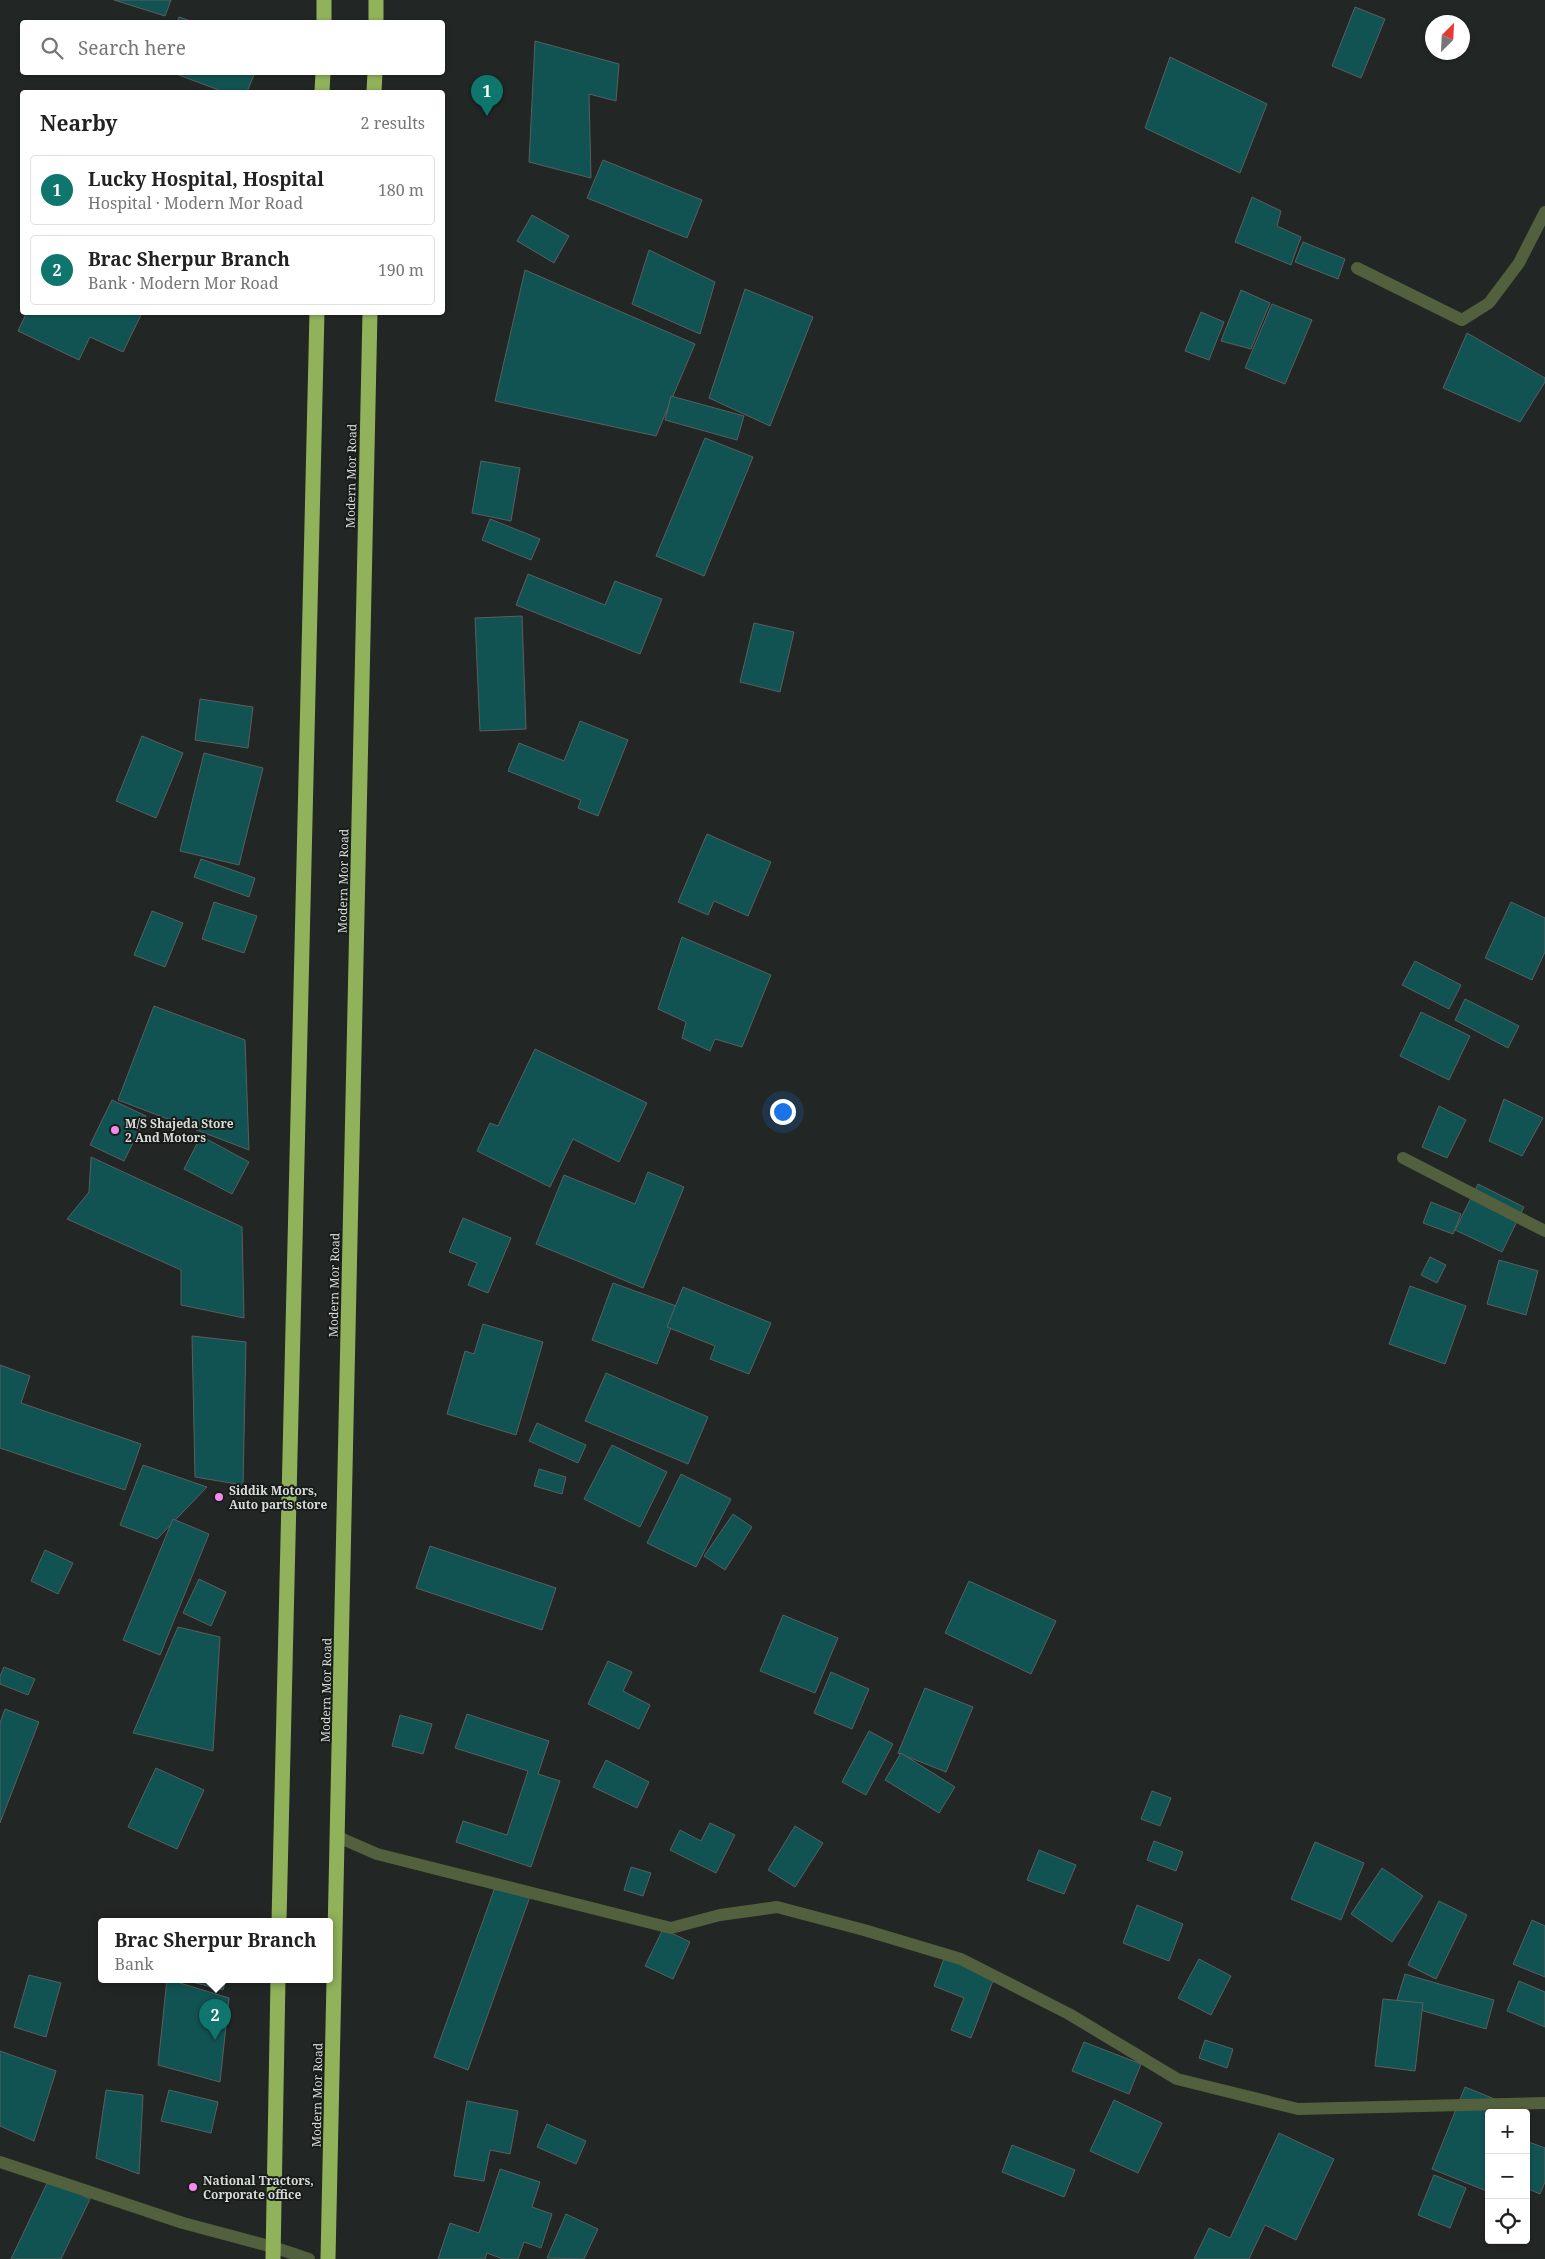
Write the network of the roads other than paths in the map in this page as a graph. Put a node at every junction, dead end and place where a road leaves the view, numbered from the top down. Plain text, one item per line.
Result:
1 (324, 0) edge
2 (376, 0) edge
3 (324, 20) edge
4 (376, 20) edge
5 (322, 75) edge
6 (375, 75) edge
7 (322, 90) edge
8 (374, 90) edge
9 (1545, 212) edge
10 (1357, 268) dead end
11 (317, 315) edge
12 (370, 315) edge
13 (1403, 1158) dead end
14 (1545, 1231) edge
15 (338, 1837) junction
16 (279, 1918) edge
17 (278, 1983) edge
18 (1545, 2104) edge
19 (0, 2162) edge
20 (273, 2253) edge
21 (309, 2259) edge
22 (328, 2259) edge

1 - 3 highway
2 - 4 highway
5 - 7 highway
6 - 8 highway
9 - 10 street
11 - 16 highway
12 - 15 highway, Modern Mor Road
13 - 14 street
15 - 18 street
15 - 22 highway, Modern Mor Road
17 - 20 highway
19 - 20 street
20 - 21 street

